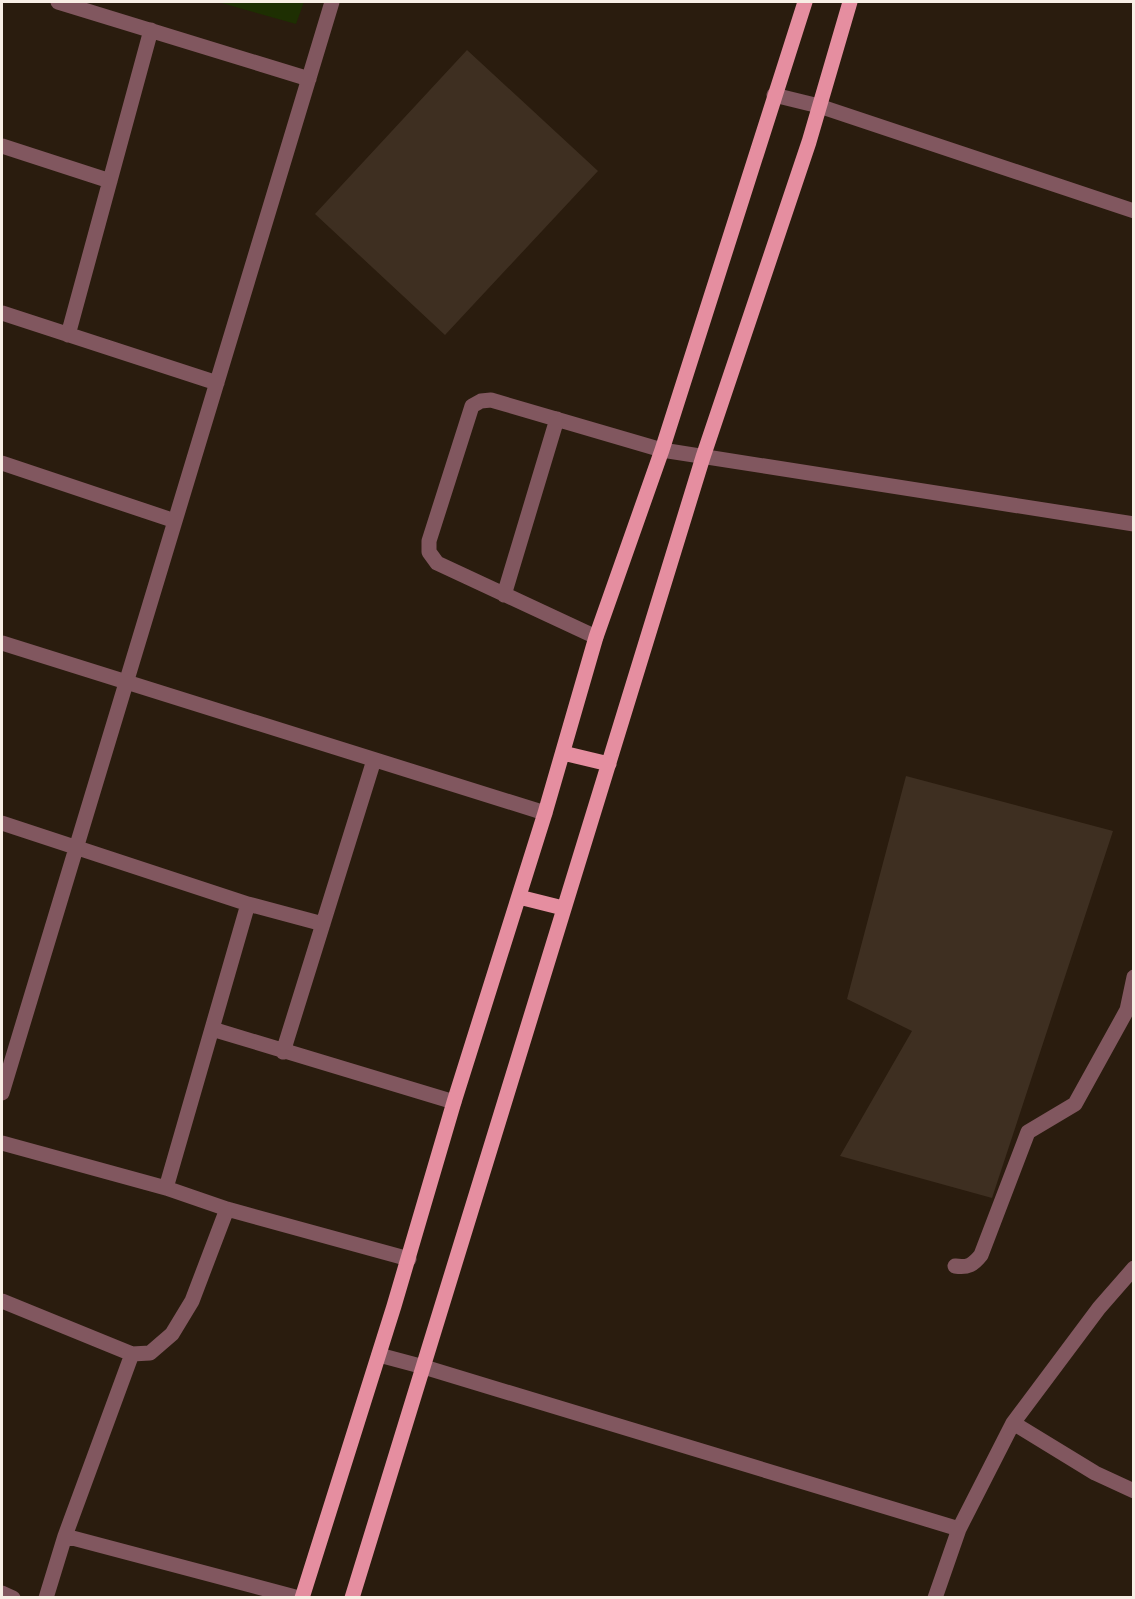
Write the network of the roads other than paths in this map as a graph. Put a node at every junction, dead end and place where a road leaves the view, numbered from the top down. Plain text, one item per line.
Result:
1 (58, 2) edge
2 (333, 2) edge
3 (805, 2) edge
4 (850, 2) edge
5 (151, 30) junction
6 (309, 79) junction
7 (774, 95) junction
8 (819, 106) junction
9 (2, 146) edge
10 (110, 181) junction
11 (1134, 211) edge
12 (2, 313) edge
13 (68, 335) junction
14 (217, 383) junction
15 (557, 420) junction
16 (662, 450) junction
17 (703, 457) junction
18 (2, 463) edge
19 (175, 521) junction
20 (1134, 524) edge
21 (504, 595) junction
22 (596, 638) junction
23 (2, 643) edge
24 (126, 682) junction
25 (563, 753) junction
26 (374, 760) junction
27 (609, 764) junction
28 (545, 813) junction
29 (2, 823) edge
30 (76, 847) junction
31 (519, 897) junction
32 (248, 904) junction
33 (563, 908) junction
34 (323, 924) junction
35 (1134, 977) edge
36 (212, 1029) junction
37 (283, 1052) junction
38 (2, 1094) edge
39 (454, 1102) junction
40 (2, 1143) edge
41 (166, 1188) junction
42 (227, 1209) junction
43 (409, 1259) junction
44 (955, 1266) dead end
45 (1134, 1268) edge
46 (2, 1301) edge
47 (132, 1354) junction
48 (379, 1356) junction
49 (424, 1367) junction
50 (1013, 1423) junction
51 (1134, 1491) edge
52 (959, 1529) junction
53 (65, 1536) junction
54 (2, 1593) edge
55 (13, 1598) edge
56 (45, 1598) edge
57 (301, 1598) edge
58 (352, 1598) edge
59 (936, 1598) edge

1 - 5 street
2 - 6 street
3 - 7 main road
4 - 8 main road
5 - 6 street
5 - 10 street
6 - 14 street
7 - 8 street
7 - 16 main road
8 - 11 street
8 - 17 main road
9 - 10 street
10 - 13 street
12 - 13 street
13 - 14 street
14 - 19 street
15 - 16 street
15 - 21 street
15 - 21 street
16 - 17 street
16 - 22 main road
17 - 20 street
17 - 27 main road
18 - 19 street
19 - 24 street
21 - 22 street
22 - 25 main road
23 - 24 street
24 - 26 street
24 - 30 street
25 - 27 main road
25 - 28 main road
26 - 28 street
26 - 34 street
27 - 33 main road
28 - 31 main road
29 - 30 street
30 - 32 street
30 - 38 street
31 - 33 main road
31 - 39 main road
32 - 34 street
32 - 36 street
33 - 49 main road
34 - 37 street
35 - 44 street
36 - 37 street
36 - 41 street
37 - 39 street
39 - 43 main road
40 - 41 street
41 - 42 street
42 - 43 street
42 - 47 street
43 - 48 main road
45 - 50 street
46 - 47 street
47 - 53 street
48 - 49 street
48 - 57 main road
49 - 52 street
49 - 58 main road
50 - 51 street
50 - 52 street
52 - 59 street
53 - 56 street
53 - 57 street
54 - 55 street

